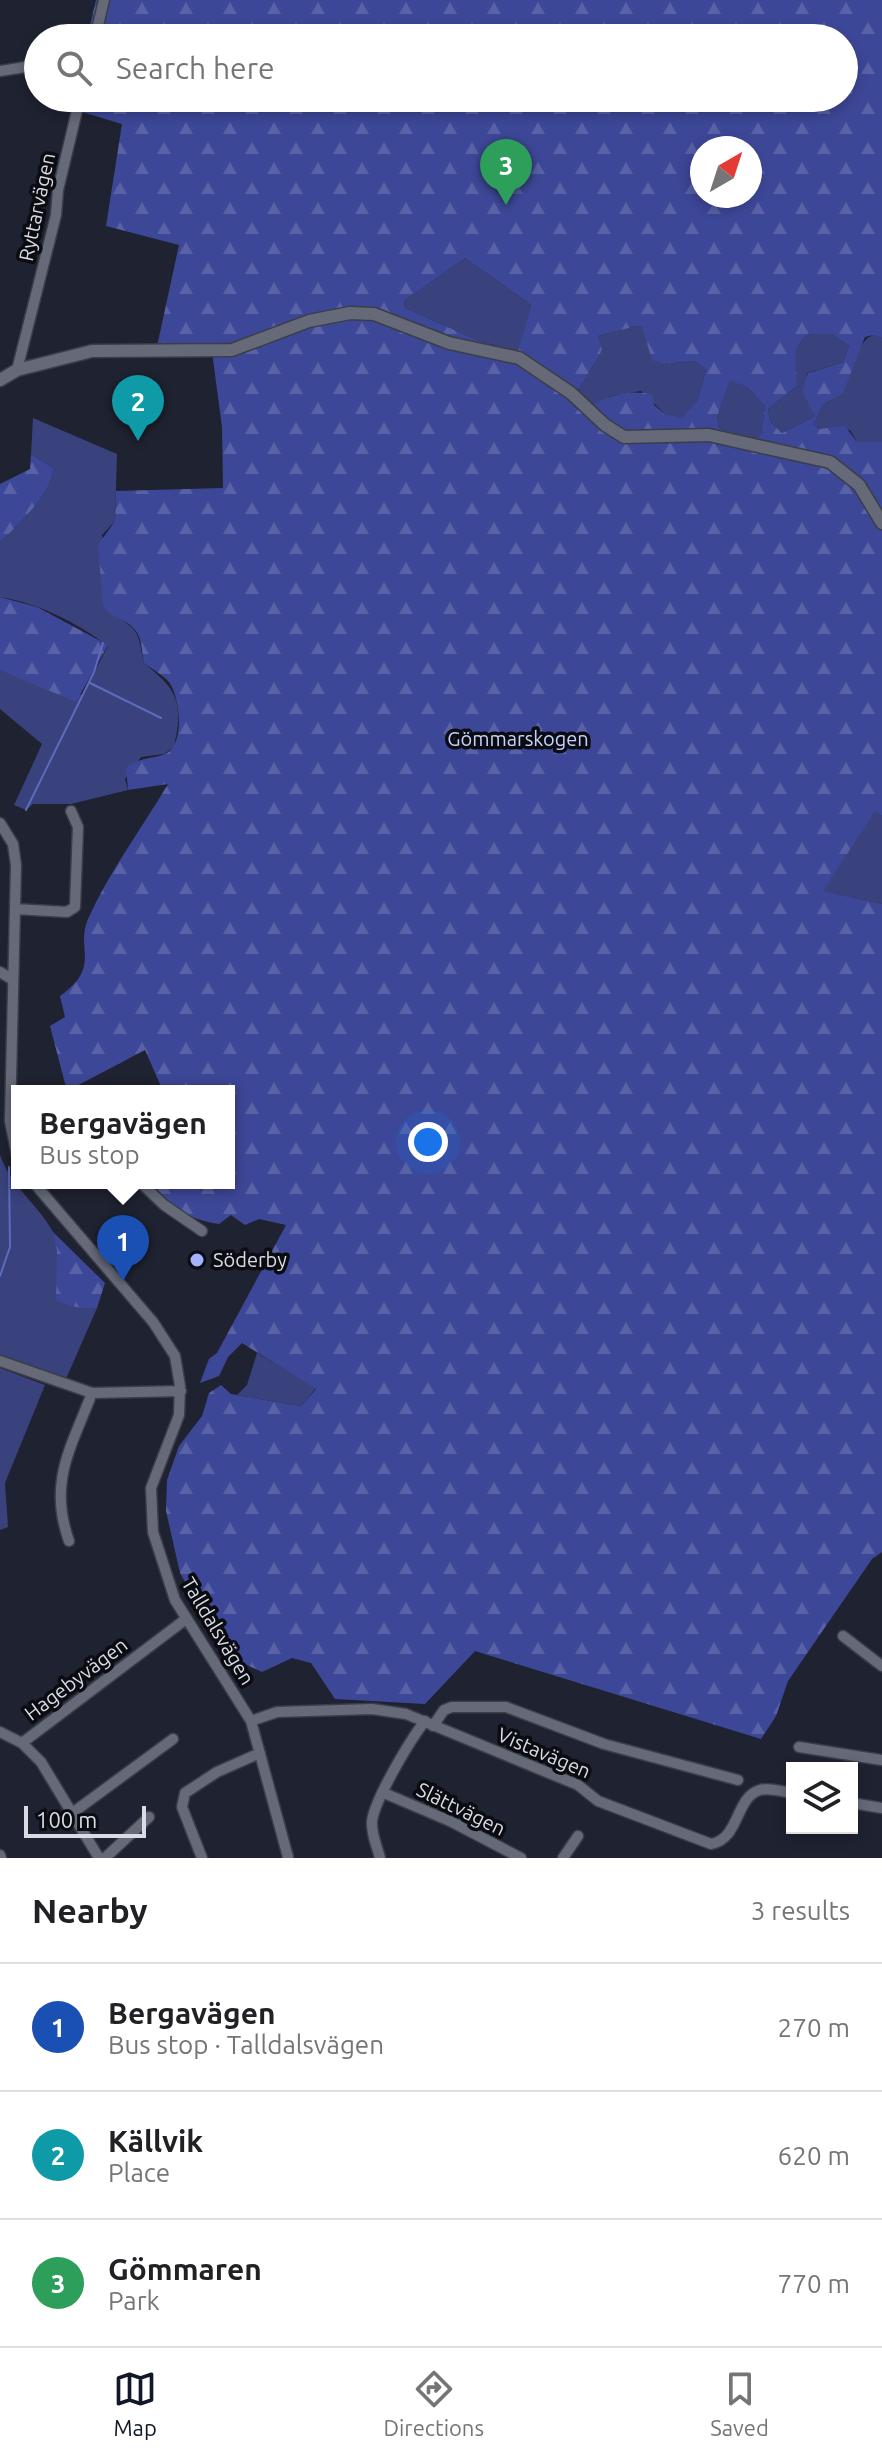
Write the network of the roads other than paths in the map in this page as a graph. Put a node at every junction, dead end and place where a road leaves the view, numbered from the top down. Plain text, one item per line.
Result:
1 (104, 0) edge
2 (98, 24) edge
3 (24, 67) edge
4 (0, 71) edge
5 (77, 112) edge
6 (17, 370) junction
7 (0, 380) edge
8 (882, 523) edge
9 (71, 811) dead end
10 (0, 823) edge
11 (15, 909) junction
12 (0, 972) edge
13 (13, 980) junction
14 (5, 1106) edge
15 (11, 1126) edge
16 (39, 1189) edge
17 (147, 1189) edge
18 (202, 1231) dead end
19 (0, 1361) edge
20 (181, 1391) junction
21 (92, 1393) junction
22 (69, 1541) dead end
23 (186, 1619) junction
24 (843, 1636) dead end
25 (882, 1666) edge
26 (251, 1721) junction
27 (429, 1723) junction
28 (0, 1732) edge
29 (173, 1739) dead end
30 (22, 1743) junction
31 (799, 1747) dead end
32 (260, 1753) junction
33 (882, 1760) edge
34 (738, 1780) dead end
35 (786, 1792) edge
36 (384, 1793) junction
37 (858, 1804) edge
38 (882, 1808) edge
39 (71, 1814) junction
40 (149, 1817) dead end
41 (578, 1836) dead end
42 (99, 1858) edge
43 (105, 1858) edge
44 (202, 1858) edge
45 (289, 1858) edge
46 (380, 1858) edge
47 (521, 1858) edge
48 (563, 1858) edge

1 - 2 street
3 - 4 street
5 - 6 street, Ryttarvägen
6 - 7 street
6 - 8 street
9 - 11 street
10 - 11 street
11 - 13 street
12 - 13 street
13 - 14 street
14 - 15 street
16 - 20 street, Talldalsvägen
17 - 18 street
19 - 21 street
20 - 21 street
20 - 23 street, Talldalsvägen
21 - 22 street
23 - 26 street, Talldalsvägen
23 - 30 street, Hagebyvägen
24 - 25 street
26 - 27 street, Vistavägen
26 - 32 street, Talldalsvägen
27 - 34 street
27 - 35 street, Vistavägen
27 - 36 street
28 - 30 street
29 - 39 street
30 - 39 street, Hagebyvägen
31 - 33 street
32 - 44 street
32 - 45 street, Talldalsvägen
36 - 46 street
36 - 47 street, Slättvägen
37 - 38 street
39 - 42 street, Hagebyvägen
40 - 43 street
41 - 48 street

